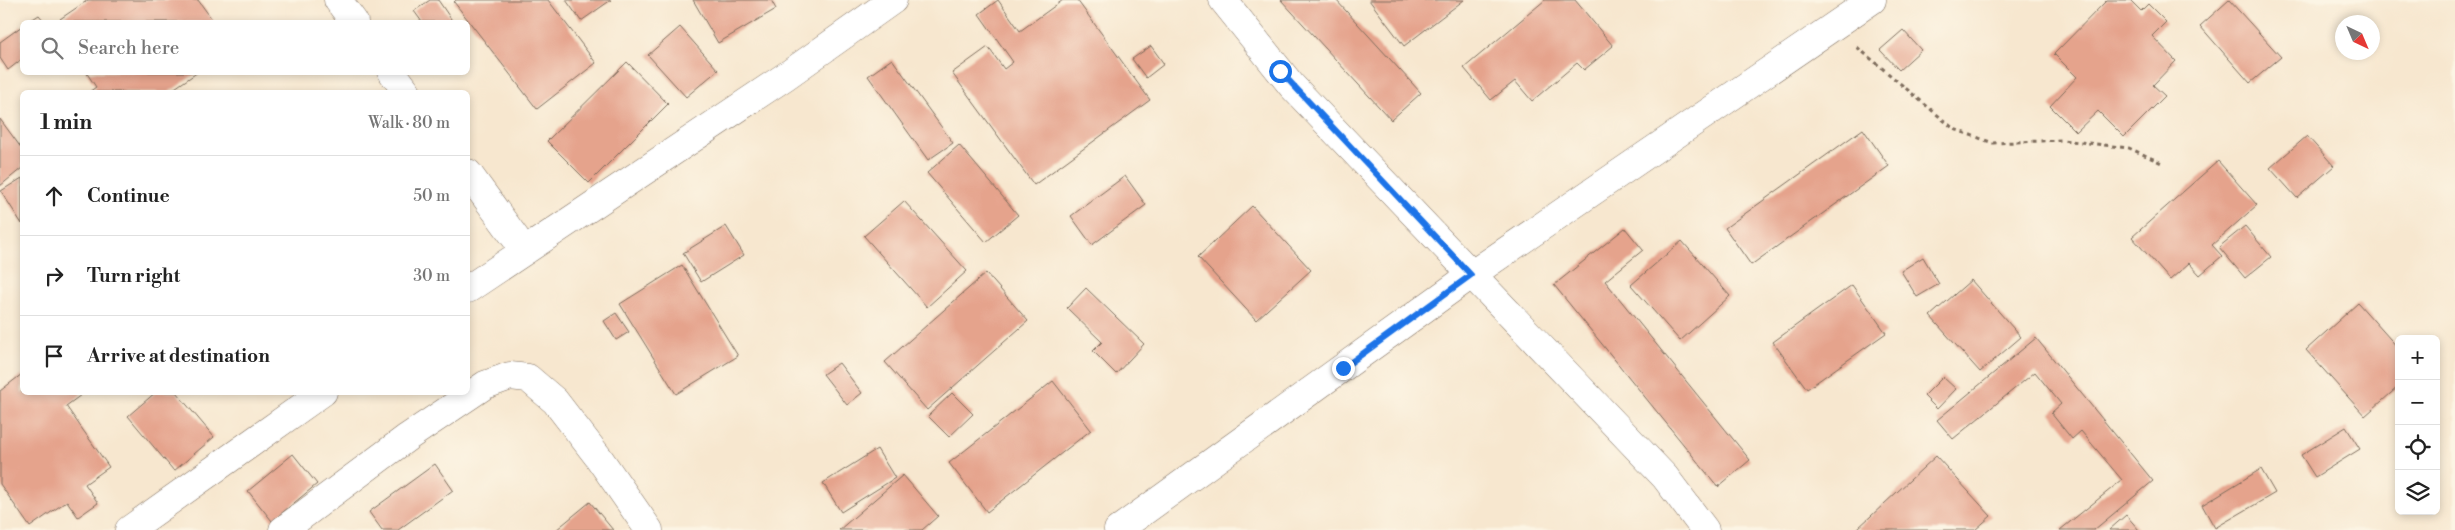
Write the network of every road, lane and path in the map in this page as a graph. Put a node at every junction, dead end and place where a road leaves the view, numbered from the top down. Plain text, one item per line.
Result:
1 (338, 0) edge
2 (893, 0) edge
3 (1223, 0) edge
4 (1872, 0) edge
5 (353, 20) edge
6 (1833, 28) junction
7 (394, 75) edge
8 (406, 90) edge
9 (2164, 164) dead end
10 (470, 176) edge
11 (525, 250) junction
12 (1471, 275) junction
13 (470, 288) edge
14 (319, 395) edge
15 (129, 530) edge
16 (283, 530) edge
17 (649, 530) edge
18 (1118, 530) edge
19 (1705, 530) edge

1 - 5 street
2 - 11 street
3 - 12 street
4 - 6 street
6 - 9 path
6 - 12 street
7 - 8 street
10 - 11 street
11 - 13 street
12 - 18 street
12 - 19 street
14 - 15 street
16 - 17 street

